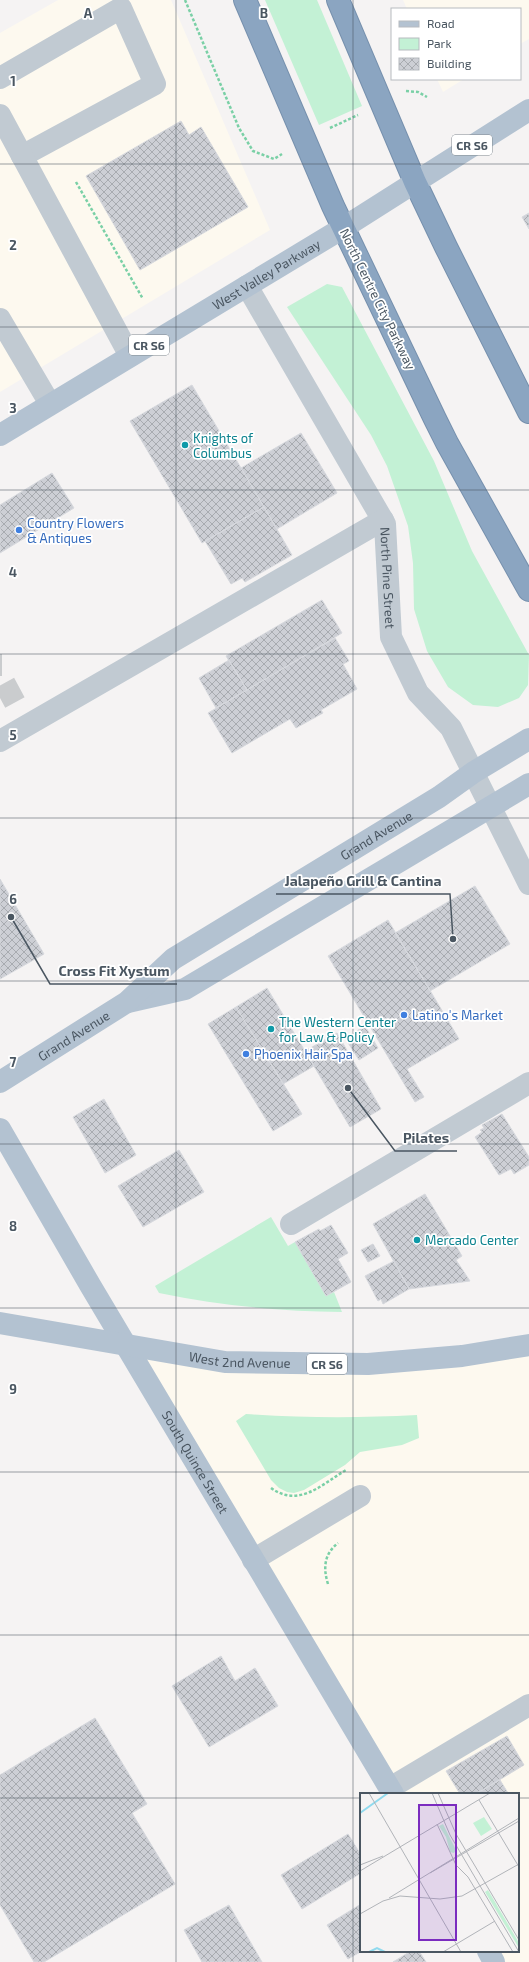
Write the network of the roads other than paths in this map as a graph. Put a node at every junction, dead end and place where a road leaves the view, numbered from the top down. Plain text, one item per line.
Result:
1 (245, 0) edge
2 (338, 0) edge
3 (0, 78) edge
4 (529, 110) edge
5 (0, 114) edge
6 (22, 156) junction
7 (415, 182) junction
8 (343, 228) junction
9 (247, 286) junction
10 (0, 319) edge
11 (130, 356) junction
12 (50, 404) junction
13 (529, 412) edge
14 (0, 435) edge
15 (383, 520) junction
16 (529, 590) edge
17 (529, 739) edge
18 (0, 741) edge
19 (474, 772) junction
20 (529, 784) edge
21 (491, 806) junction
22 (529, 884) edge
23 (127, 1002) junction
24 (0, 1082) edge
25 (529, 1083) edge
26 (0, 1129) edge
27 (291, 1224) dead end
28 (0, 1323) edge
29 (126, 1345) junction
30 (529, 1345) edge
31 (360, 1496) dead end
32 (252, 1560) junction
33 (529, 1705) edge
34 (391, 1791) edge
35 (489, 1952) edge
36 (494, 1962) edge

1 - 8 highway, North Centre City Parkway
2 - 7 highway
3 - 6 street
4 - 7 main road, West Valley Parkway / CR S6
5 - 6 street
6 - 11 street
7 - 8 main road, West Valley Parkway / CR S6
7 - 13 highway
8 - 9 main road, West Valley Parkway / CR S6
8 - 16 highway, North Centre City Parkway
9 - 11 main road, West Valley Parkway / CR S6
9 - 15 street, North Pine Street
10 - 12 street
11 - 12 main road, West Valley Parkway / CR S6
12 - 14 main road, West Valley Parkway / CR S6
15 - 18 street
15 - 19 street, North Pine Street
17 - 19 main road, Grand Avenue
19 - 21 street, North Pine Street
19 - 23 main road, Grand Avenue
20 - 21 main road, Grand Avenue
21 - 22 street, North Pine Street
21 - 23 main road, Grand Avenue
23 - 24 main road, Grand Avenue
25 - 27 street
26 - 29 main road, South Quince Street
28 - 29 main road, West 2nd Avenue / CR S6
29 - 30 main road, West 2nd Avenue / CR S6
29 - 32 main road, South Quince Street
31 - 32 street
32 - 34 main road, South Quince Street
33 - 34 street
35 - 36 main road

